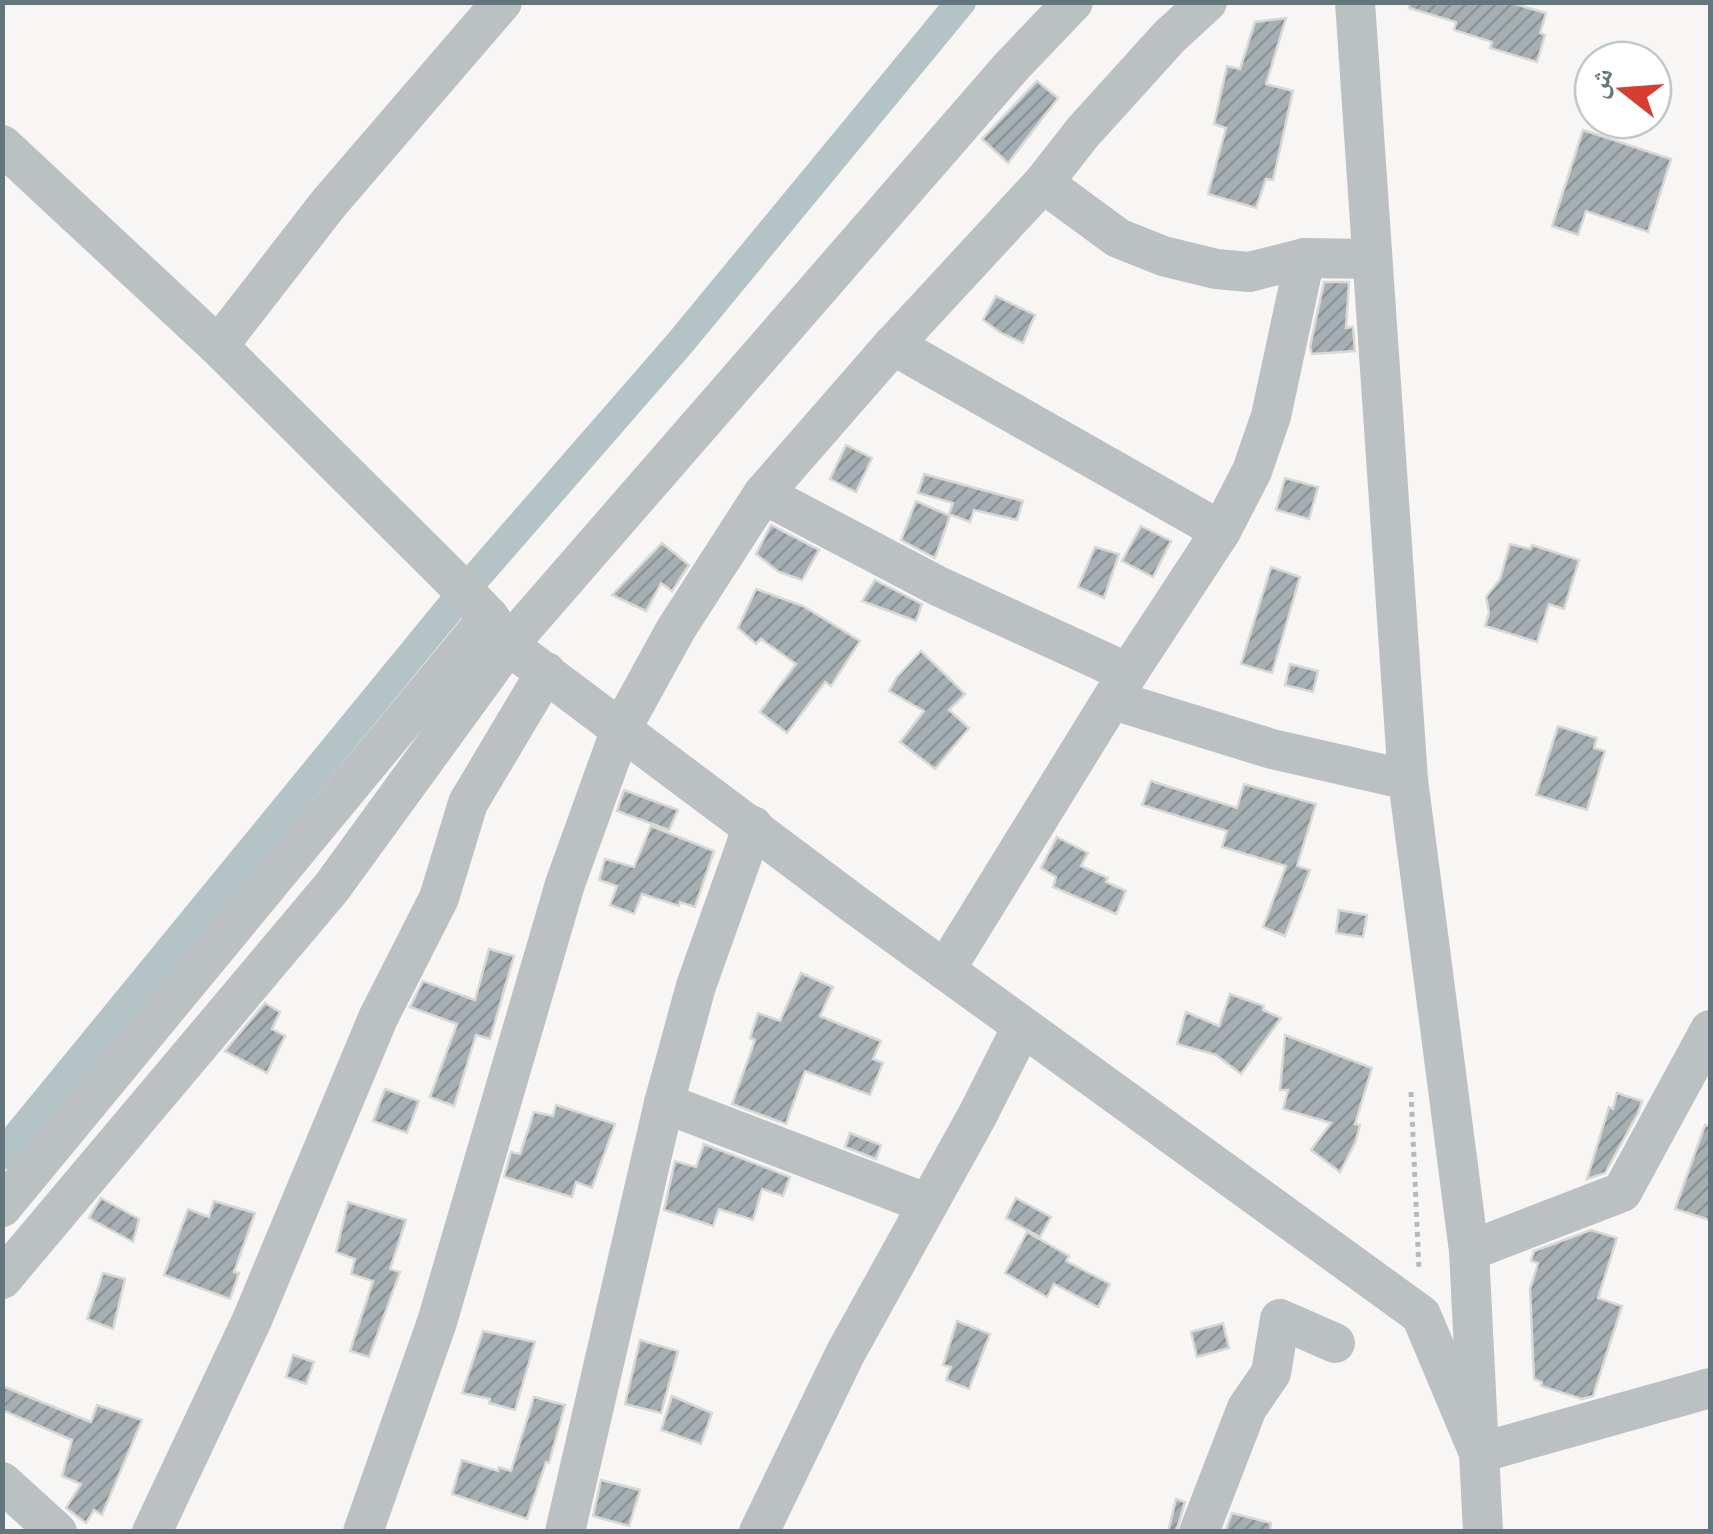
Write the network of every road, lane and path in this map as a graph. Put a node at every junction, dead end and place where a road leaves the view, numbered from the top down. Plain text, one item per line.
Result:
1 (502, 2) edge
2 (1073, 2) edge
3 (1207, 2) edge
4 (1354, 2) edge
5 (2, 145) edge
6 (1043, 182) junction
7 (1305, 258) junction
8 (1371, 259) junction
9 (892, 345) junction
10 (218, 346) junction
11 (762, 494) junction
12 (1221, 531) junction
13 (498, 631) junction
14 (546, 672) junction
15 (1121, 686) junction
16 (621, 729) junction
17 (1408, 780) junction
18 (753, 826) junction
19 (945, 970) junction
20 (1022, 1026) junction
21 (1705, 1055) edge
22 (664, 1102) junction
23 (928, 1204) junction
24 (2, 1207) edge
25 (1468, 1251) junction
26 (2, 1279) edge
27 (1335, 1343) dead end
28 (1710, 1388) edge
29 (1480, 1454) junction
30 (2, 1482) edge
31 (57, 1532) edge
32 (152, 1532) edge
33 (363, 1532) edge
34 (564, 1532) edge
35 (759, 1532) edge
36 (1199, 1532) edge
37 (1483, 1532) edge

1 - 10 street
2 - 13 street
3 - 6 street
4 - 8 street
5 - 10 street
6 - 7 street
6 - 9 street
7 - 8 street
7 - 12 street
8 - 17 street
9 - 11 street
9 - 12 street
10 - 13 street
11 - 15 street
11 - 16 street
12 - 15 street
13 - 14 street
13 - 24 street
13 - 26 street
14 - 16 street
14 - 32 street
15 - 17 street
15 - 19 street
16 - 18 street
16 - 33 street
17 - 25 street
18 - 19 street
18 - 22 street
19 - 20 street
20 - 23 street
20 - 29 street
21 - 25 street
22 - 23 street
22 - 34 street
23 - 35 street
25 - 29 street
27 - 36 street
28 - 29 street
29 - 37 street
30 - 31 street

